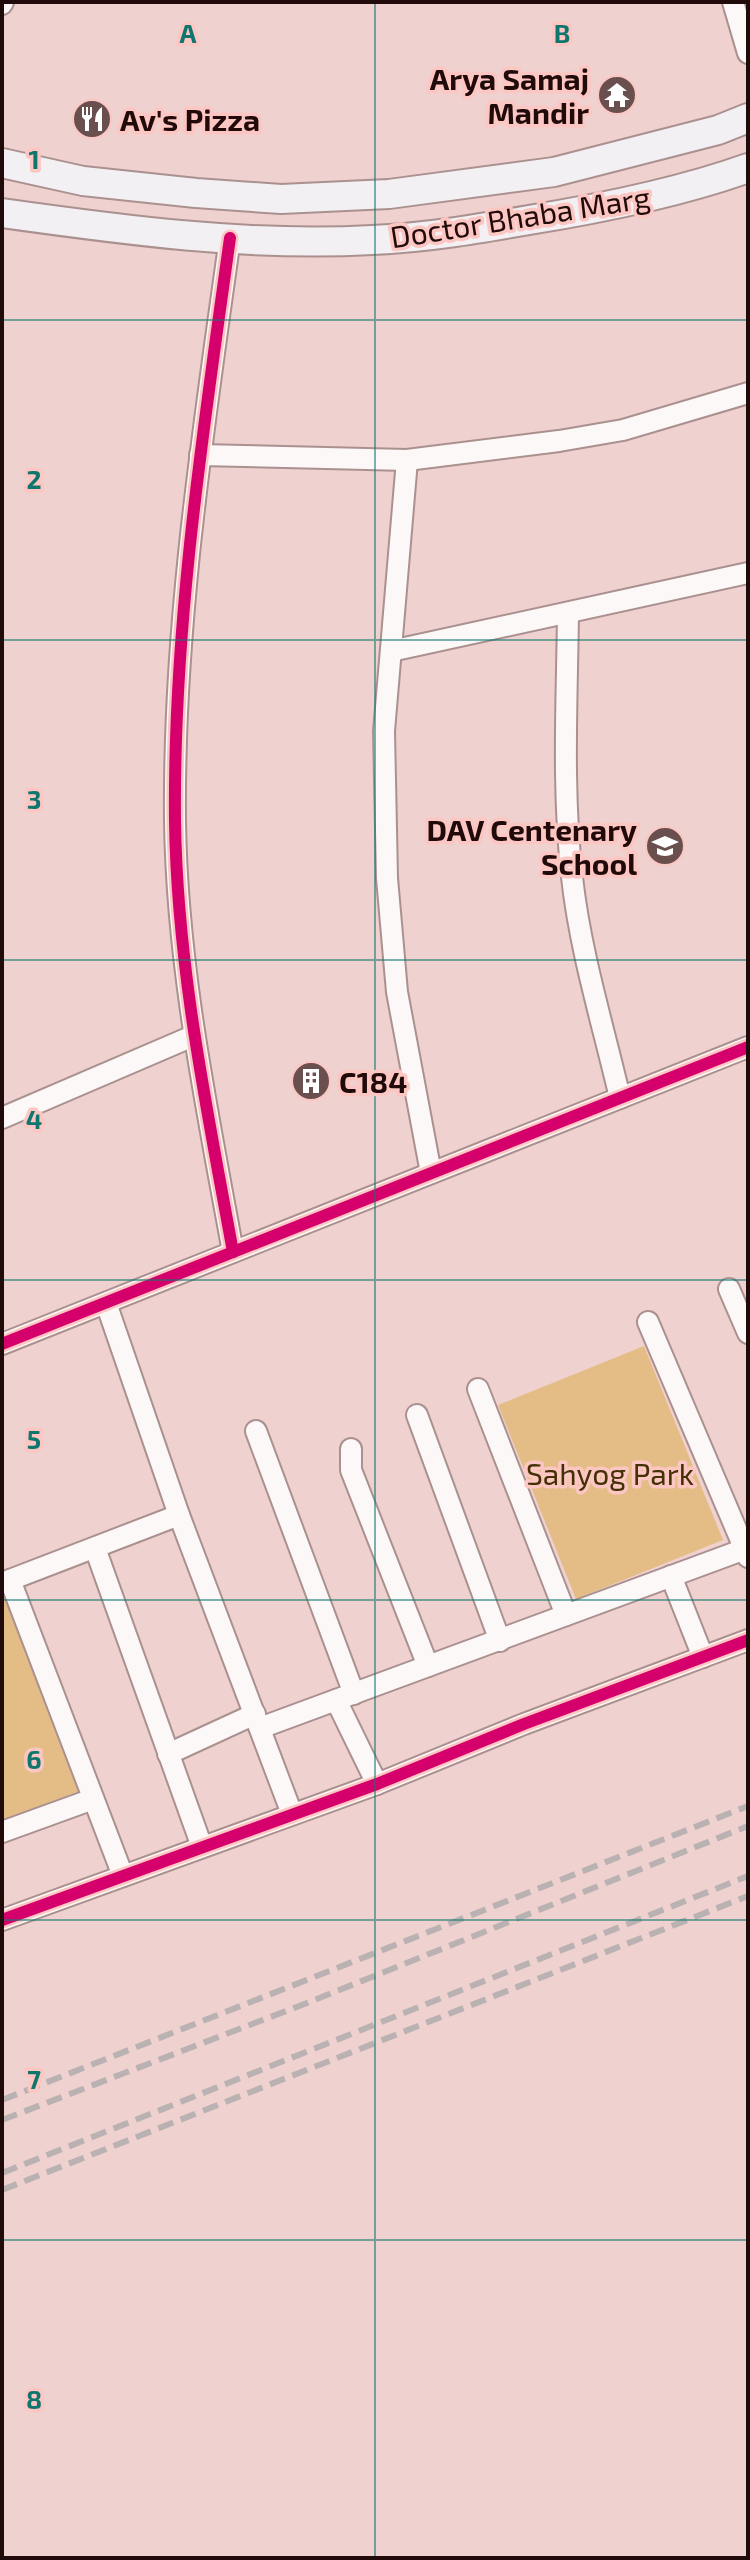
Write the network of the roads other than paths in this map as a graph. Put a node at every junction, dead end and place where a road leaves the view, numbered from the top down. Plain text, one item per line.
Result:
1 (733, 2) edge
2 (748, 53) edge
3 (748, 118) edge
4 (2, 163) edge
5 (748, 168) edge
6 (2, 213) edge
7 (230, 238) junction
8 (748, 393) edge
9 (200, 455) junction
10 (407, 460) junction
11 (748, 573) edge
12 (568, 613) junction
13 (391, 651) junction
14 (193, 1036) junction
15 (748, 1047) edge
16 (620, 1098) junction
17 (2, 1118) edge
18 (431, 1173) junction
19 (233, 1252) junction
20 (729, 1289) dead end
21 (106, 1303) junction
22 (648, 1322) dead end
23 (748, 1333) edge
24 (2, 1344) edge
25 (478, 1389) dead end
26 (417, 1415) dead end
27 (256, 1431) dead end
28 (351, 1449) dead end
29 (179, 1515) junction
30 (95, 1548) junction
31 (746, 1553) edge
32 (671, 1576) junction
33 (6, 1582) edge
34 (566, 1615) junction
35 (748, 1640) edge
36 (500, 1641) junction
37 (703, 1657) junction
38 (428, 1666) junction
39 (345, 1697) junction
40 (257, 1721) junction
41 (168, 1754) junction
42 (377, 1784) junction
43 (93, 1799) junction
44 (292, 1814) junction
45 (2, 1832) edge
46 (202, 1847) junction
47 (123, 1876) junction
48 (2, 1920) edge

1 - 2 street
3 - 4 street, Doctor Bhaba Marg
5 - 7 street, Doctor Bhaba Marg
6 - 7 street, Doctor Bhaba Marg
7 - 9 street
8 - 10 street
9 - 10 street
9 - 14 street
10 - 13 street
11 - 12 street
12 - 13 street
12 - 16 street
13 - 18 street
14 - 17 street
14 - 19 street
15 - 16 street
16 - 18 street
18 - 19 street
19 - 21 street
20 - 23 street
21 - 24 street
21 - 29 street
22 - 31 street
25 - 34 street
26 - 36 street
27 - 39 street
28 - 38 street
29 - 30 street
29 - 40 street
30 - 33 street
30 - 41 street
31 - 32 street
32 - 34 street
32 - 37 street
33 - 43 street
34 - 36 street
35 - 37 street
36 - 38 street
37 - 42 street
38 - 39 street
39 - 40 street
39 - 42 street
40 - 41 street
40 - 44 street
41 - 46 street
42 - 44 street
43 - 45 street
43 - 47 street
44 - 46 street
46 - 47 street
47 - 48 street

